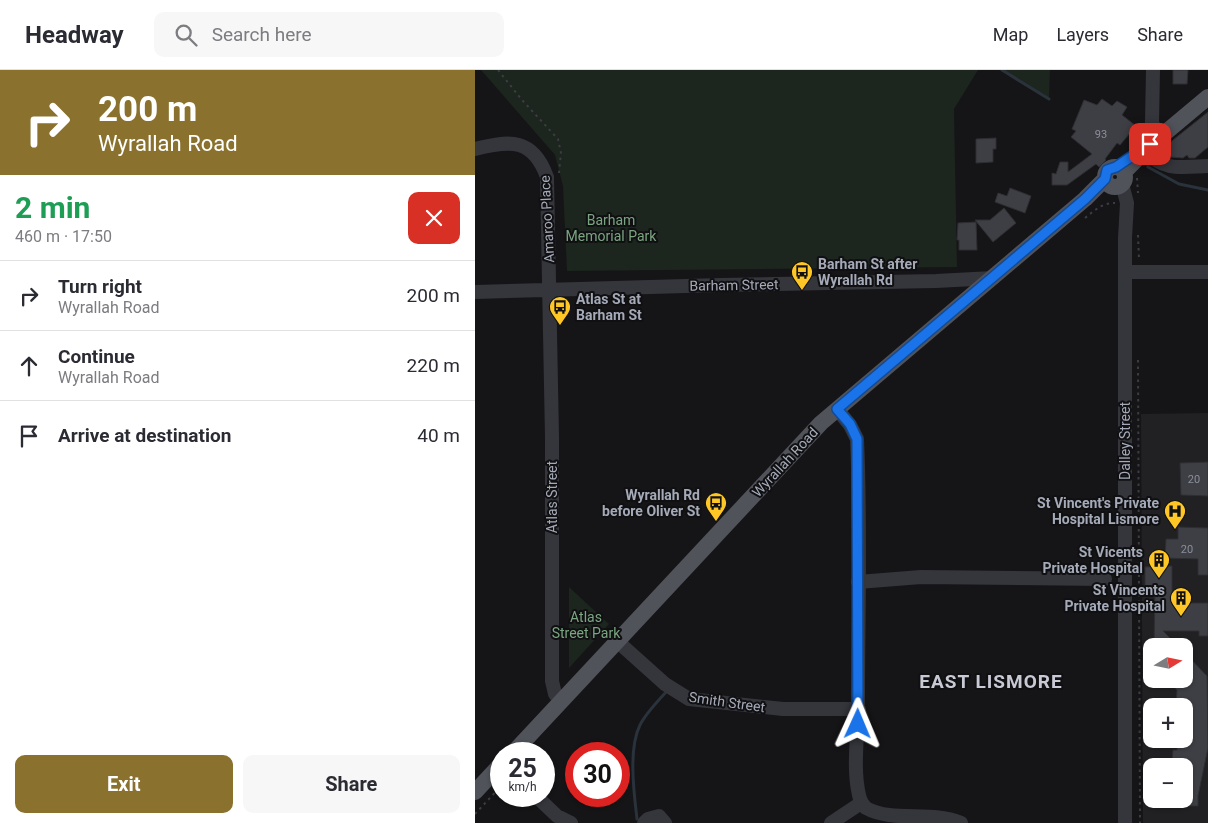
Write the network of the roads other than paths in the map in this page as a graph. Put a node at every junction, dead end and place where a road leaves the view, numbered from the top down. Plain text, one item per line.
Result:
1 (1153, 70) edge
2 (1208, 97) edge
3 (1152, 144) junction
4 (475, 149) edge
5 (1208, 166) edge
6 (1115, 179) junction
7 (1125, 238) junction
8 (1125, 272) junction
9 (1208, 272) edge
10 (993, 278) junction
11 (550, 290) junction
12 (475, 292) edge
13 (837, 409) junction
14 (1105, 579) dead end
15 (858, 582) junction
16 (617, 640) junction
17 (562, 701) junction
18 (859, 709) junction
19 (523, 742) edge
20 (490, 776) edge
21 (475, 792) edge
22 (861, 803) junction
23 (548, 807) edge
24 (571, 823) edge
25 (644, 823) edge
26 (665, 823) edge
27 (831, 823) edge
28 (961, 823) edge
29 (1125, 823) edge

1 - 3 street
2 - 3 main road, Wyrallah Road
3 - 5 street
3 - 6 main road, Wyrallah Road
4 - 11 street, Amaroo Place
6 - 7 street, Dalley Street
6 - 7 street, Dalley Street
6 - 10 main road, Wyrallah Road
7 - 8 street, Dalley Street
8 - 9 street
8 - 29 street, Dalley Street
10 - 11 street, Barham Street
10 - 13 main road, Wyrallah Road
11 - 12 street, Barham Street
11 - 17 street, Atlas Street
13 - 15 street
13 - 16 main road, Wyrallah Road
14 - 15 street
15 - 18 street
16 - 17 main road, Wyrallah Road
16 - 18 street, Smith Street
17 - 19 main road, Wyrallah Road
18 - 22 street
20 - 21 main road
22 - 27 street
22 - 28 street
23 - 24 street
25 - 26 street

